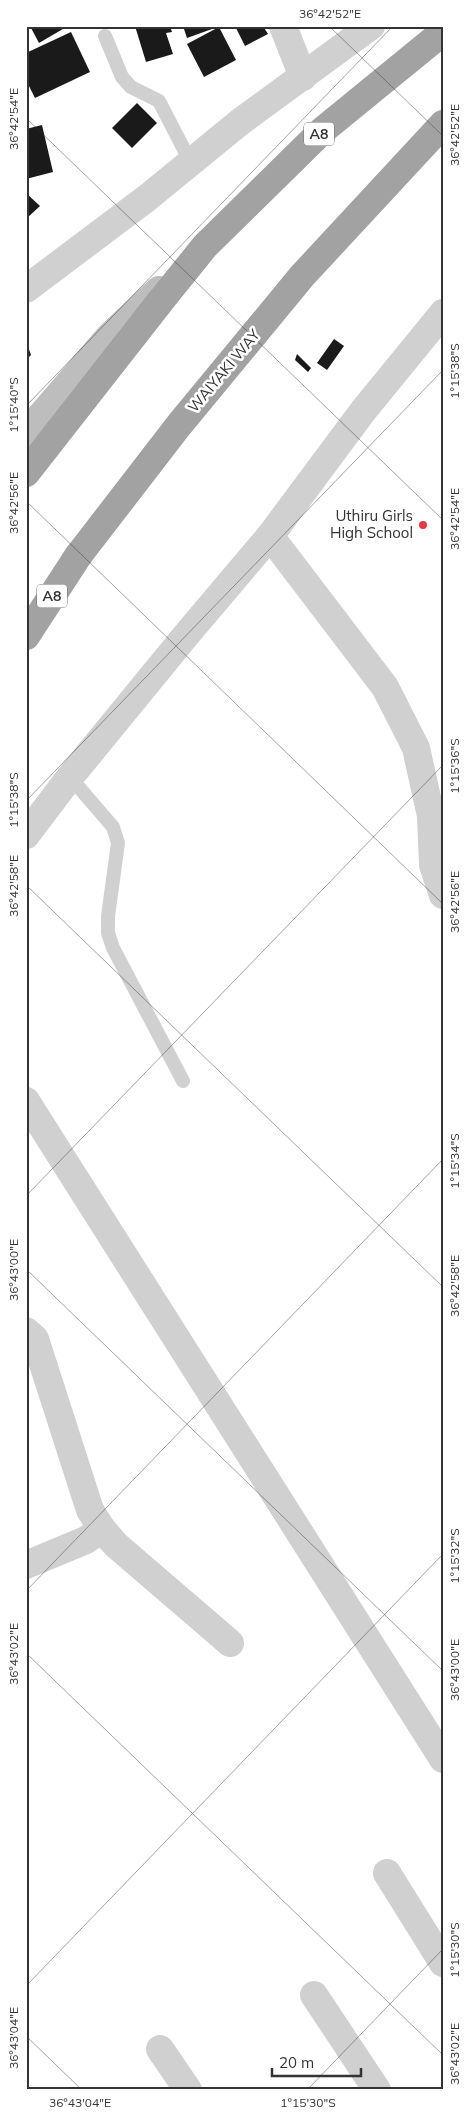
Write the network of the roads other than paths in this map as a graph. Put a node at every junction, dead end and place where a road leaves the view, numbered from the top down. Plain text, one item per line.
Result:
1 (283, 26) edge
2 (371, 26) edge
3 (443, 32) edge
4 (105, 36) dead end
5 (303, 77) junction
6 (443, 124) edge
7 (190, 163) junction
8 (205, 246) junction
9 (26, 289) edge
10 (443, 313) edge
11 (26, 433) edge
12 (26, 473) edge
13 (270, 536) junction
14 (26, 636) edge
15 (70, 777) junction
16 (26, 835) edge
17 (443, 895) edge
18 (183, 1081) dead end
19 (26, 1101) edge
20 (26, 1331) edge
21 (102, 1529) junction
22 (26, 1566) edge
23 (230, 1643) dead end
24 (443, 1759) edge
25 (387, 1873) dead end
26 (443, 1964) edge
27 (314, 1995) dead end
28 (160, 2048) dead end
29 (188, 2090) edge
30 (377, 2090) edge

1 - 5 street
2 - 5 street
3 - 8 highway, A8
4 - 7 lane
5 - 7 street
6 - 14 highway, WAIYAKI WAY / A8, bridge
7 - 9 street
8 - 11 main road
8 - 12 highway, A8, bridge
10 - 13 street
13 - 15 street
13 - 17 street
15 - 16 street
15 - 18 lane
19 - 24 street
20 - 21 street
21 - 22 street
21 - 23 street
25 - 26 street
27 - 30 street
28 - 29 street

